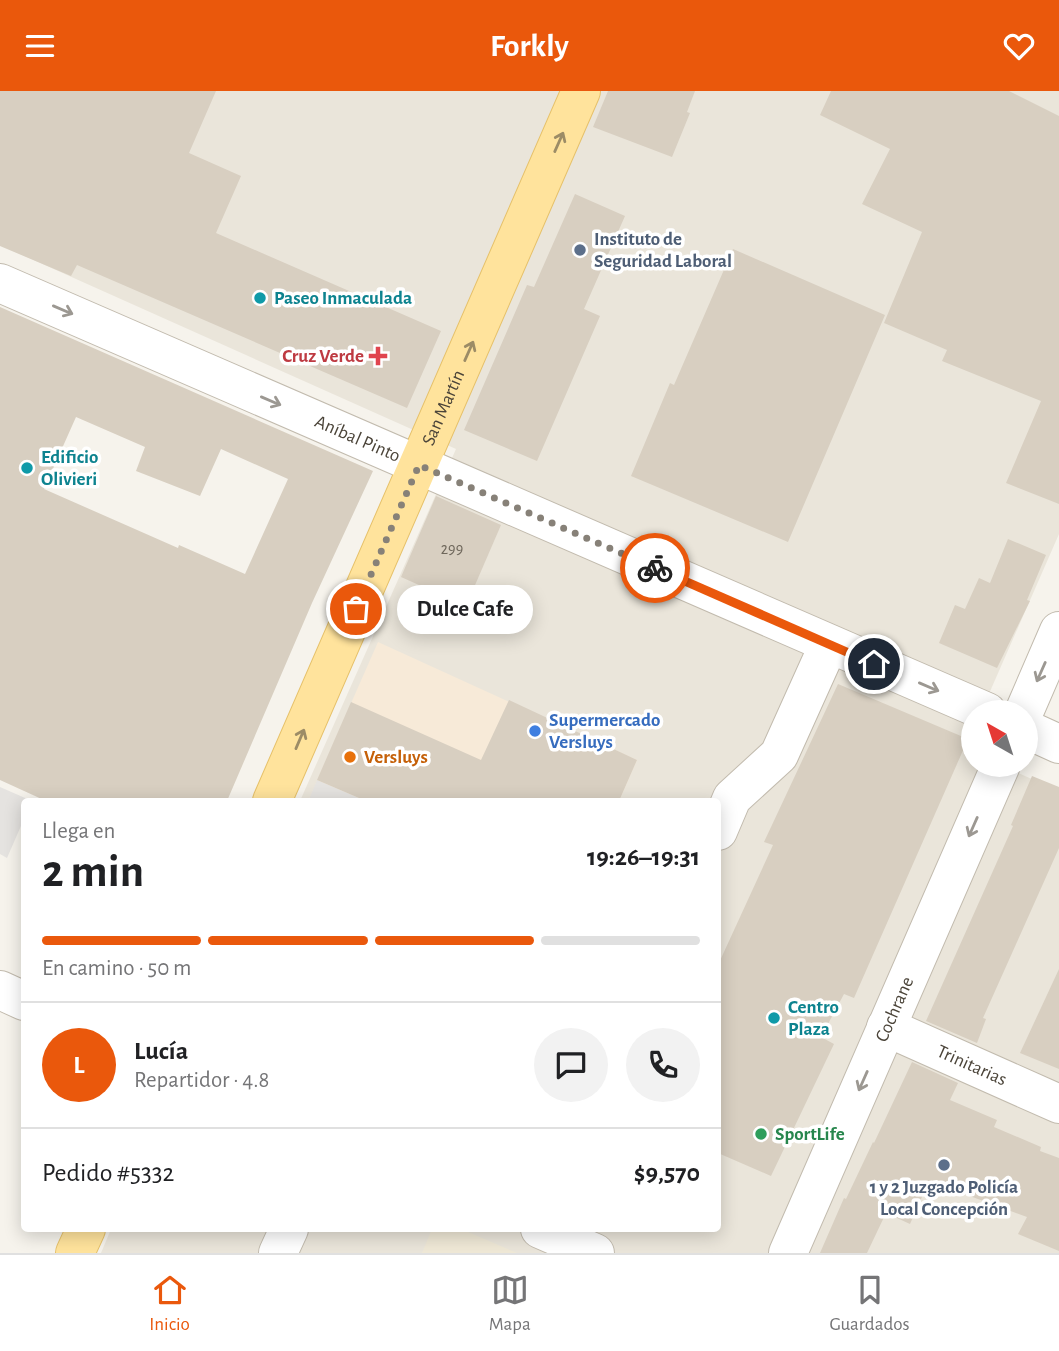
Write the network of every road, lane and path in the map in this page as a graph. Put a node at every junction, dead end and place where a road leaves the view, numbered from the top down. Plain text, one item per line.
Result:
1 (582, 91) edge
2 (0, 283) edge
3 (419, 465) junction
4 (1059, 631) edge
5 (830, 644) junction
6 (1029, 700) edge
7 (961, 701) edge
8 (1038, 734) edge
9 (1059, 744) edge
10 (996, 777) edge
11 (273, 798) edge
12 (721, 824) edge
13 (0, 990) edge
14 (21, 1000) edge
15 (886, 1027) junction
16 (1059, 1104) edge
17 (85, 1232) edge
18 (288, 1232) edge
19 (547, 1232) edge
20 (75, 1253) edge
21 (278, 1253) edge
22 (595, 1253) edge
23 (788, 1253) edge

3 -> 1 main road, San Martín
2 -> 3 street, Aníbal Pinto
3 - 5 street, Aníbal Pinto
11 -> 3 main road, San Martín
4 -> 6 street
5 -> 7 street, Aníbal Pinto
5 - 12 street
8 - 9 street
10 -> 15 street, Cochrane
13 - 14 street
15 - 16 street, Trinitarias
15 -> 23 street, Cochrane
17 - 20 main road
18 - 21 street
19 - 22 street

